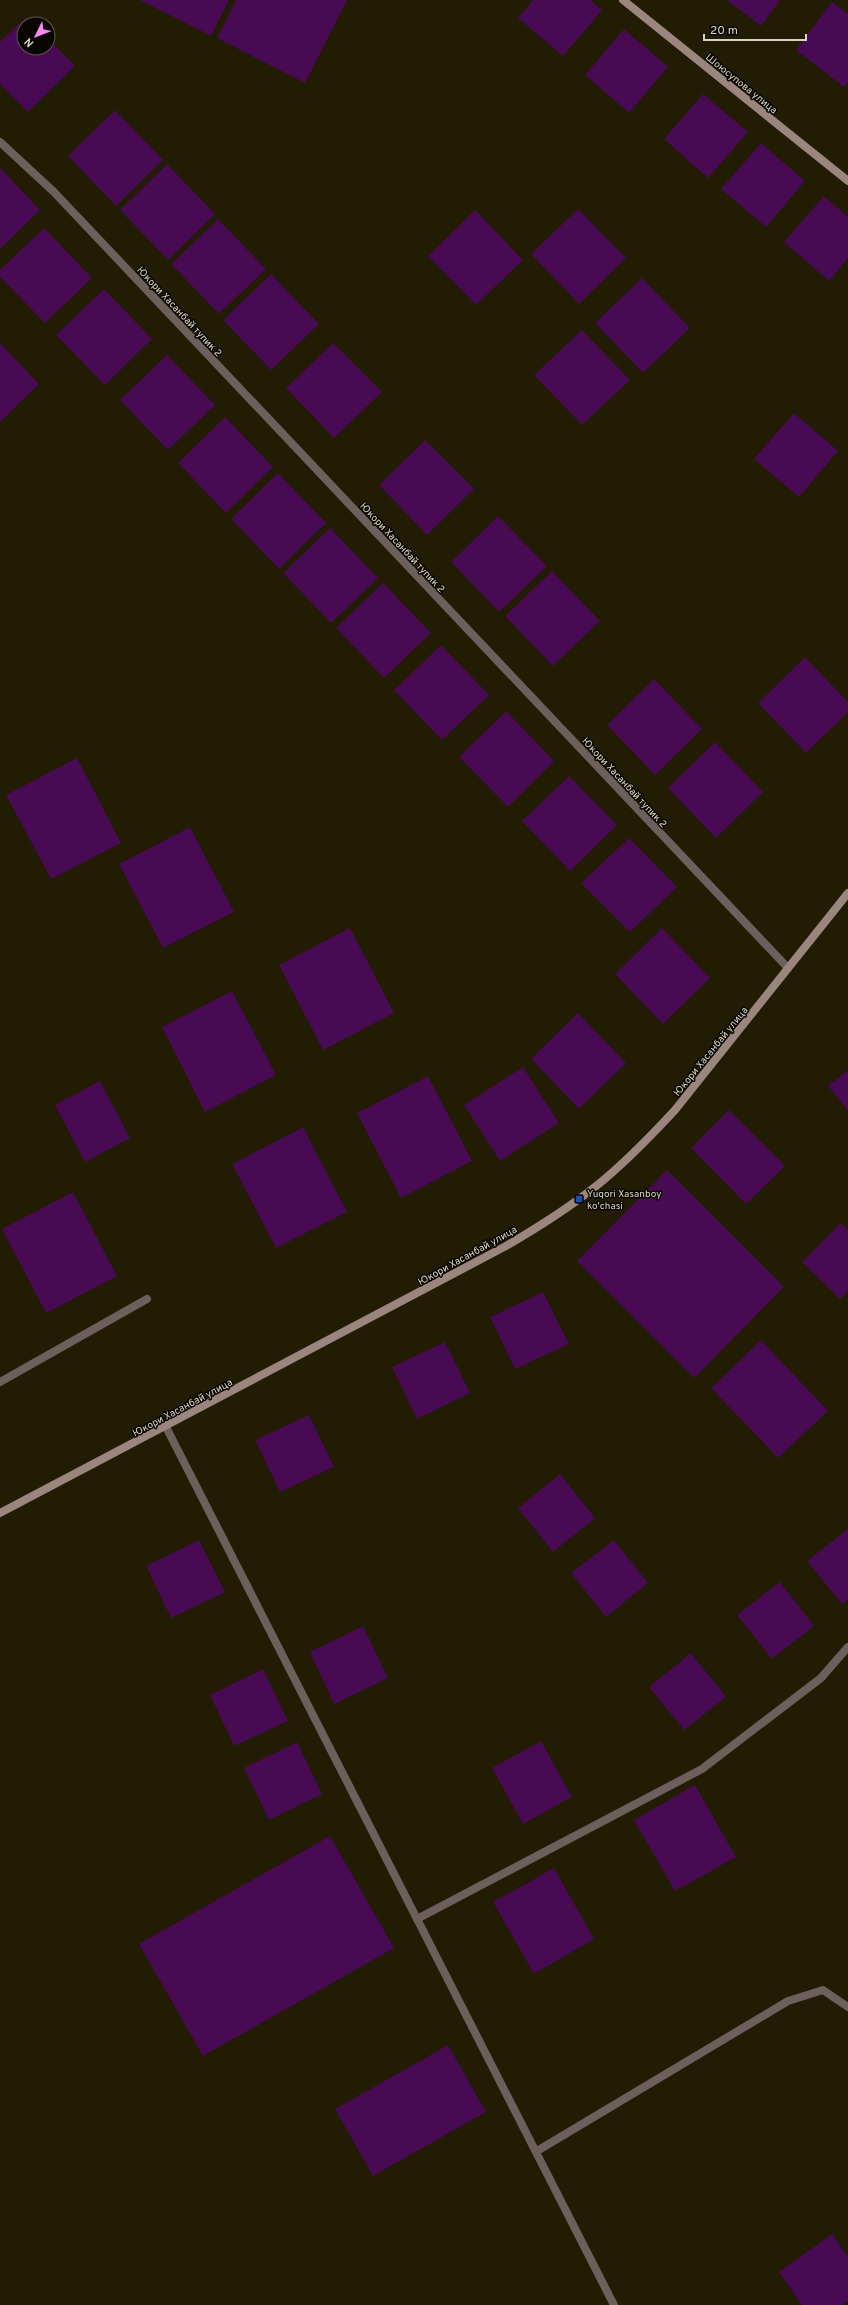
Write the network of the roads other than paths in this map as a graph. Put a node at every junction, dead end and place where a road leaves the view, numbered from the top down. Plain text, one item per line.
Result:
1 (623, 0) edge
2 (0, 142) edge
3 (848, 181) edge
4 (848, 893) edge
5 (788, 968) junction
6 (147, 1299) dead end
7 (0, 1382) edge
8 (166, 1427) junction
9 (0, 1513) edge
10 (848, 1647) edge
11 (417, 1919) junction
12 (848, 2007) edge
13 (537, 2151) junction
14 (614, 2305) edge

1 - 3 street, Шоюсупова улица
2 - 5 street, Юкори Хасанбай тупик 2
4 - 5 street, Юкори Хасанбай улица
5 - 8 street, Юкори Хасанбай улица
6 - 7 street
8 - 9 street, Юкори Хасанбай улица
8 - 11 street
10 - 11 street
11 - 13 street
12 - 13 street
13 - 14 street

